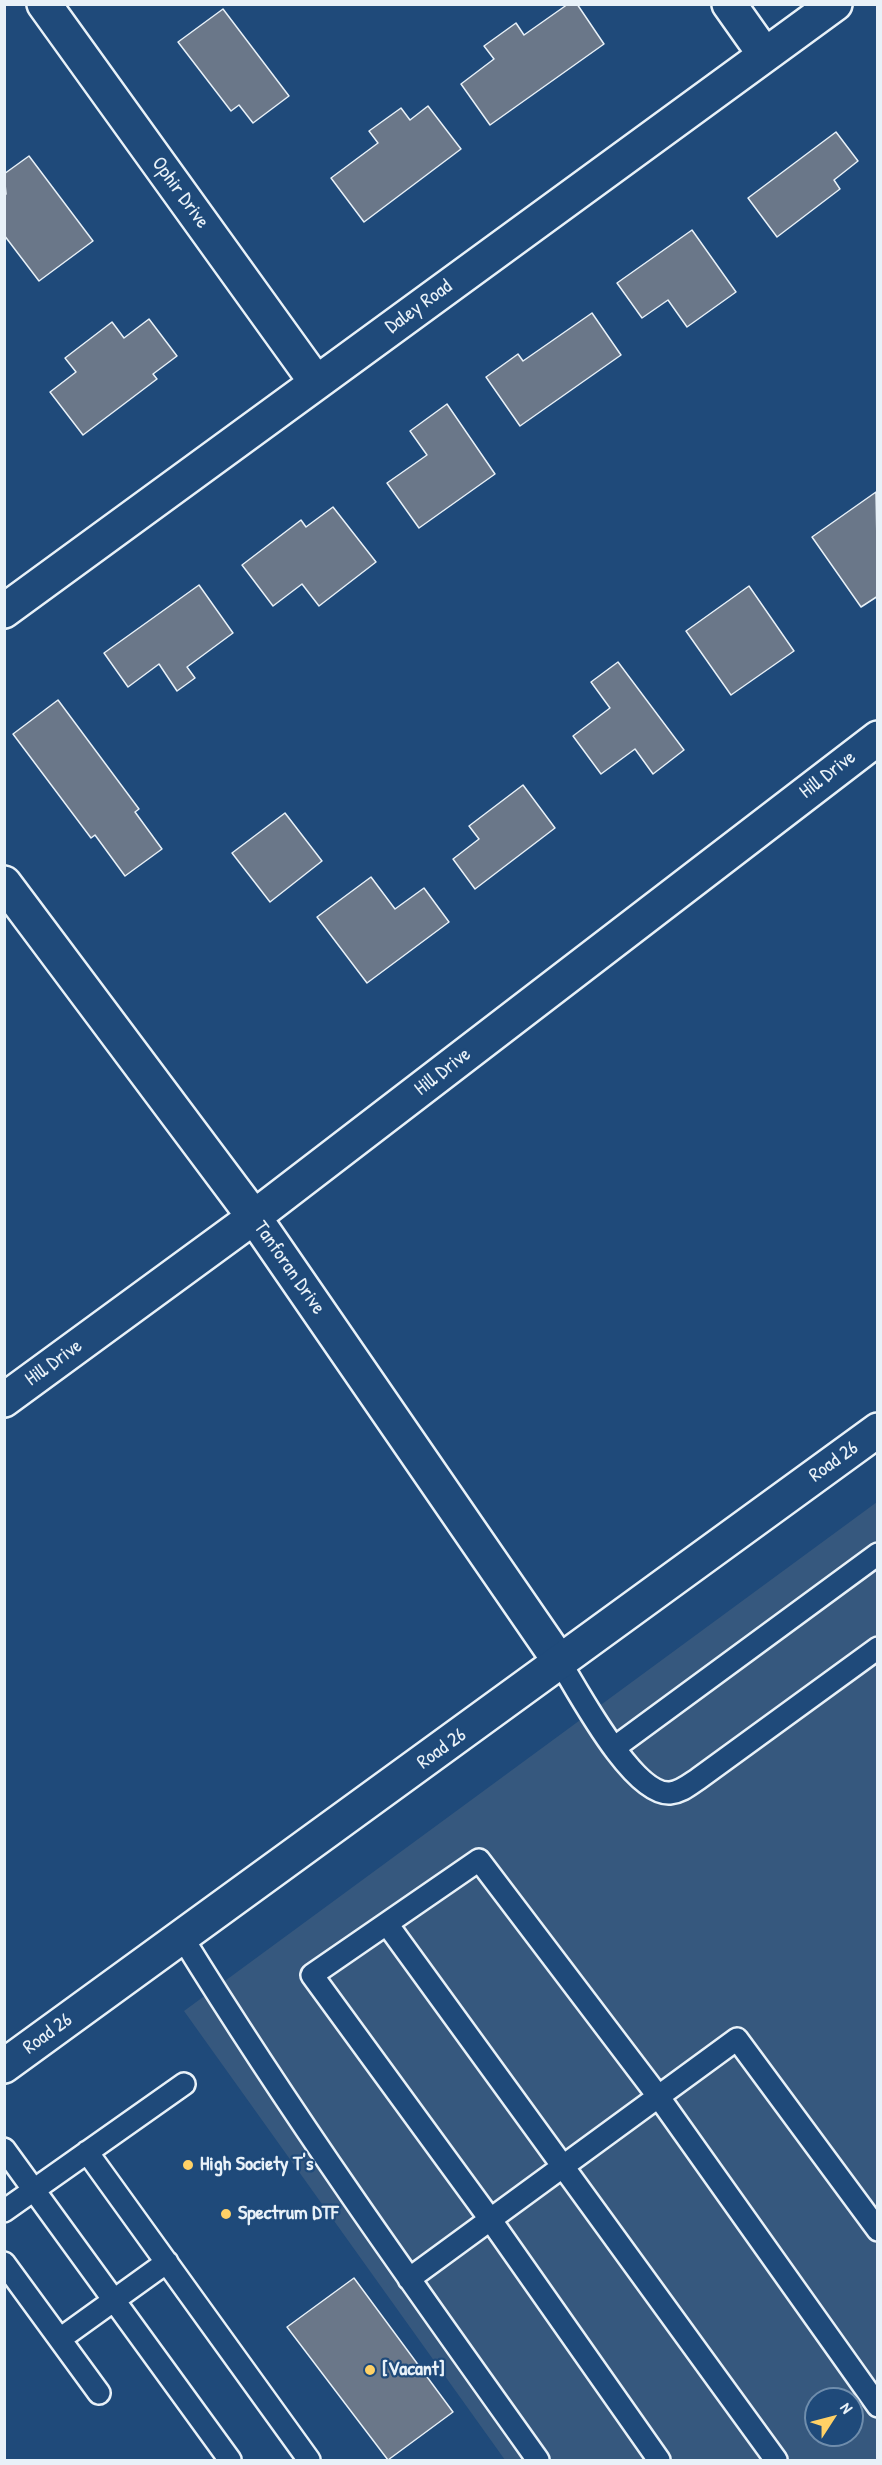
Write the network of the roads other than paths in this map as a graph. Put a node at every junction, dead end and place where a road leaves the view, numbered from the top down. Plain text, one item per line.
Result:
1 (44, 4) edge
2 (729, 4) edge
3 (835, 4) edge
4 (765, 55) junction
5 (316, 381) junction
6 (4, 611) edge
7 (878, 738) edge
8 (4, 884) edge
9 (254, 1217) junction
10 (4, 1400) edge
11 (878, 1430) edge
12 (878, 1554) edge
13 (878, 1648) edge
14 (560, 1662) junction
15 (614, 1748) junction
16 (387, 1924) junction
17 (182, 1937) junction
18 (4, 2066) edge
19 (184, 2084) dead end
20 (658, 2096) junction
21 (4, 2149) edge
22 (87, 2152) junction
23 (562, 2167) junction
24 (34, 2190) junction
25 (4, 2211) edge
26 (490, 2219) junction
27 (878, 2230) edge
28 (166, 2262) junction
29 (4, 2263) edge
30 (409, 2279) junction
31 (114, 2300) junction
32 (60, 2339) junction
33 (99, 2392) dead end
34 (878, 2406) edge
35 (230, 2460) edge
36 (309, 2460) edge
37 (538, 2460) edge
38 (659, 2460) edge
39 (776, 2460) edge

1 - 5 street, Ophir Drive
2 - 4 street
3 - 4 street, Daley Road
4 - 5 street, Daley Road
5 - 6 street, Daley Road
7 - 9 street, Hill Drive
8 - 9 street, Tanforan Drive
9 - 10 street, Hill Drive
9 - 14 street, Tanforan Drive
11 - 14 street, Road 26
12 - 15 lane
13 - 15 lane
14 - 15 lane
14 - 17 street, Road 26
16 - 20 lane
16 - 23 lane
16 - 26 lane
17 - 18 street, Road 26
17 - 30 lane
19 - 22 lane
20 - 23 lane
20 - 27 lane
20 - 34 lane
21 - 24 lane
22 - 24 lane
22 - 28 lane
23 - 26 lane
23 - 39 lane
24 - 25 lane
24 - 31 lane
26 - 30 lane
26 - 38 lane
28 - 31 lane
28 - 36 lane
29 - 32 lane
30 - 37 lane
31 - 32 lane
31 - 35 lane
32 - 33 lane

